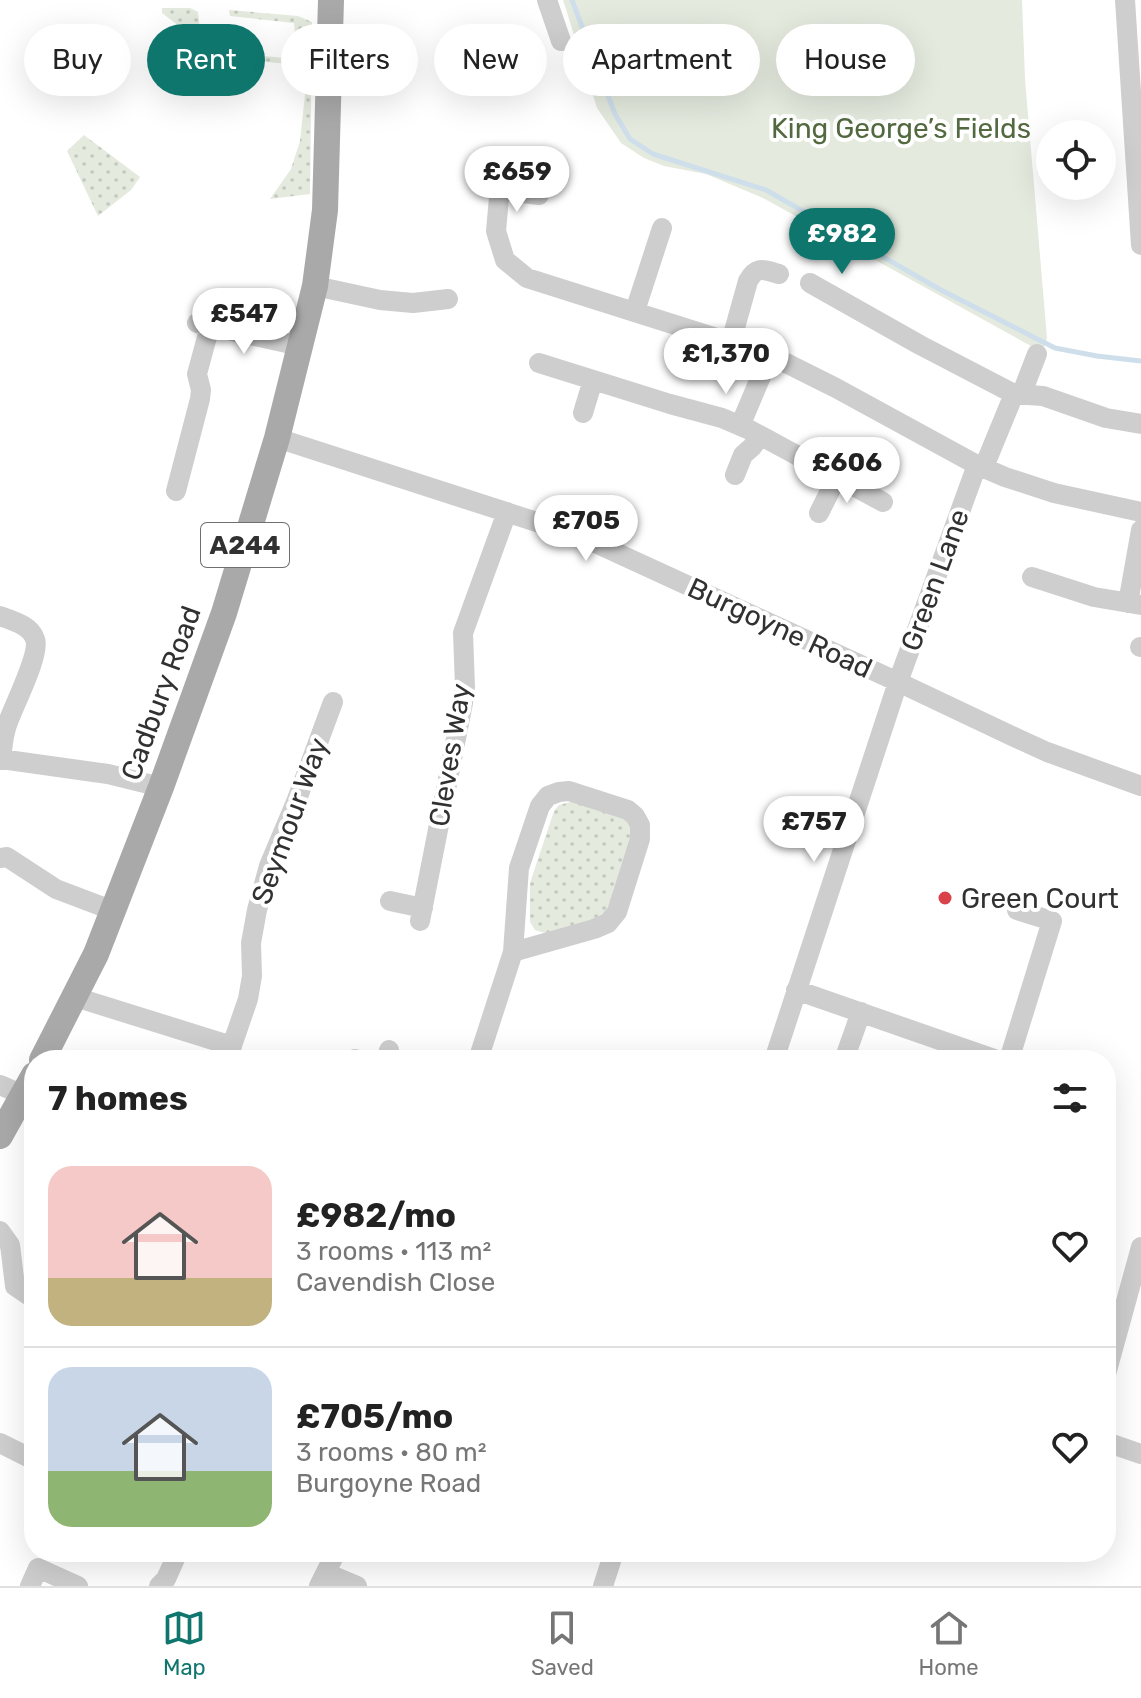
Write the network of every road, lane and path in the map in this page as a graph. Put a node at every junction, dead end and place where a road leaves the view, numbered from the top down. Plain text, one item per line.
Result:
1 (331, 0) edge
2 (547, 0) edge
3 (1125, 0) edge
4 (561, 41) dead end
5 (539, 195) dead end
6 (662, 228) dead end
7 (1141, 245) edge
8 (779, 274) dead end
9 (810, 283) dead end
10 (315, 286) junction
11 (448, 299) dead end
12 (635, 311) junction
13 (731, 342) junction
14 (300, 346) junction
15 (1037, 354) dead end
16 (770, 355) junction
17 (539, 363) dead end
18 (593, 380) junction
19 (1018, 393) junction
20 (583, 413) dead end
21 (1141, 424) edge
22 (740, 426) junction
23 (760, 436) junction
24 (277, 438) junction
25 (980, 466) junction
26 (735, 475) dead end
27 (837, 477) junction
28 (176, 491) dead end
29 (883, 502) dead end
30 (507, 512) junction
31 (1141, 512) edge
32 (819, 513) dead end
33 (1141, 530) edge
34 (1032, 577) dead end
35 (1134, 604) edge
36 (0, 616) edge
37 (898, 682) junction
38 (333, 702) dead end
39 (0, 760) edge
40 (1141, 786) edge
41 (161, 787) junction
42 (0, 858) edge
43 (390, 901) dead end
44 (1017, 910) dead end
45 (114, 911) junction
46 (513, 952) junction
47 (796, 990) junction
48 (75, 997) junction
49 (861, 1012) junction
50 (47, 1050) edge
51 (221, 1050) edge
52 (230, 1050) edge
53 (481, 1050) edge
54 (777, 1050) edge
55 (848, 1050) edge
56 (969, 1050) edge
57 (1012, 1050) edge
58 (19, 1085) edge
59 (0, 1136) edge
60 (0, 1231) edge
61 (1141, 1247) edge
62 (24, 1292) edge
63 (1116, 1338) edge
64 (0, 1443) edge
65 (1116, 1445) edge
66 (1141, 1454) edge
67 (24, 1455) edge
68 (174, 1562) edge
69 (331, 1562) edge
70 (611, 1562) edge
71 (32, 1572) edge
72 (322, 1580) edge
73 (78, 1586) edge
74 (159, 1586) edge
75 (357, 1586) edge
76 (603, 1586) edge

1 - 10 main road, Cadbury Road / A244
2 - 4 street
3 - 7 street
5 - 12 street
6 - 12 street
8 - 13 street
9 - 19 street
10 - 11 street
10 - 14 main road, Cadbury Road / A244
12 - 13 street
13 - 16 street
14 - 24 main road, Cadbury Road / A244
14 - 28 street
15 - 19 street, Green Lane
16 - 22 street
16 - 25 street
17 - 18 street
18 - 20 street
18 - 22 street
19 - 21 street
19 - 25 street, Green Lane
22 - 23 street
23 - 26 street
23 - 27 street
24 - 30 street, Burgoyne Road
24 - 41 main road, Cadbury Road / A244
25 - 31 street
25 - 37 street, Green Lane
27 - 29 street
27 - 32 street
30 - 37 street, Burgoyne Road
30 - 43 street, Cleves Way
33 - 35 street
34 - 35 street
36 - 39 street
37 - 40 street, Burgoyne Road
37 - 47 street, Green Lane
38 - 52 street, Seymour Way
39 - 41 street
41 - 45 main road, Cadbury Road / A244
42 - 45 street
44 - 57 street
45 - 48 main road, Cadbury Road / A244
46 - 46 street
46 - 53 street
47 - 49 street
47 - 54 street, Green Lane
48 - 50 main road, Cadbury Road / A244
48 - 51 street
49 - 55 street
49 - 56 street
58 - 59 main road
60 - 62 street
61 - 63 street
64 - 67 street
65 - 66 street
68 - 74 street
69 - 72 street
70 - 76 street
71 - 73 street
72 - 75 street

